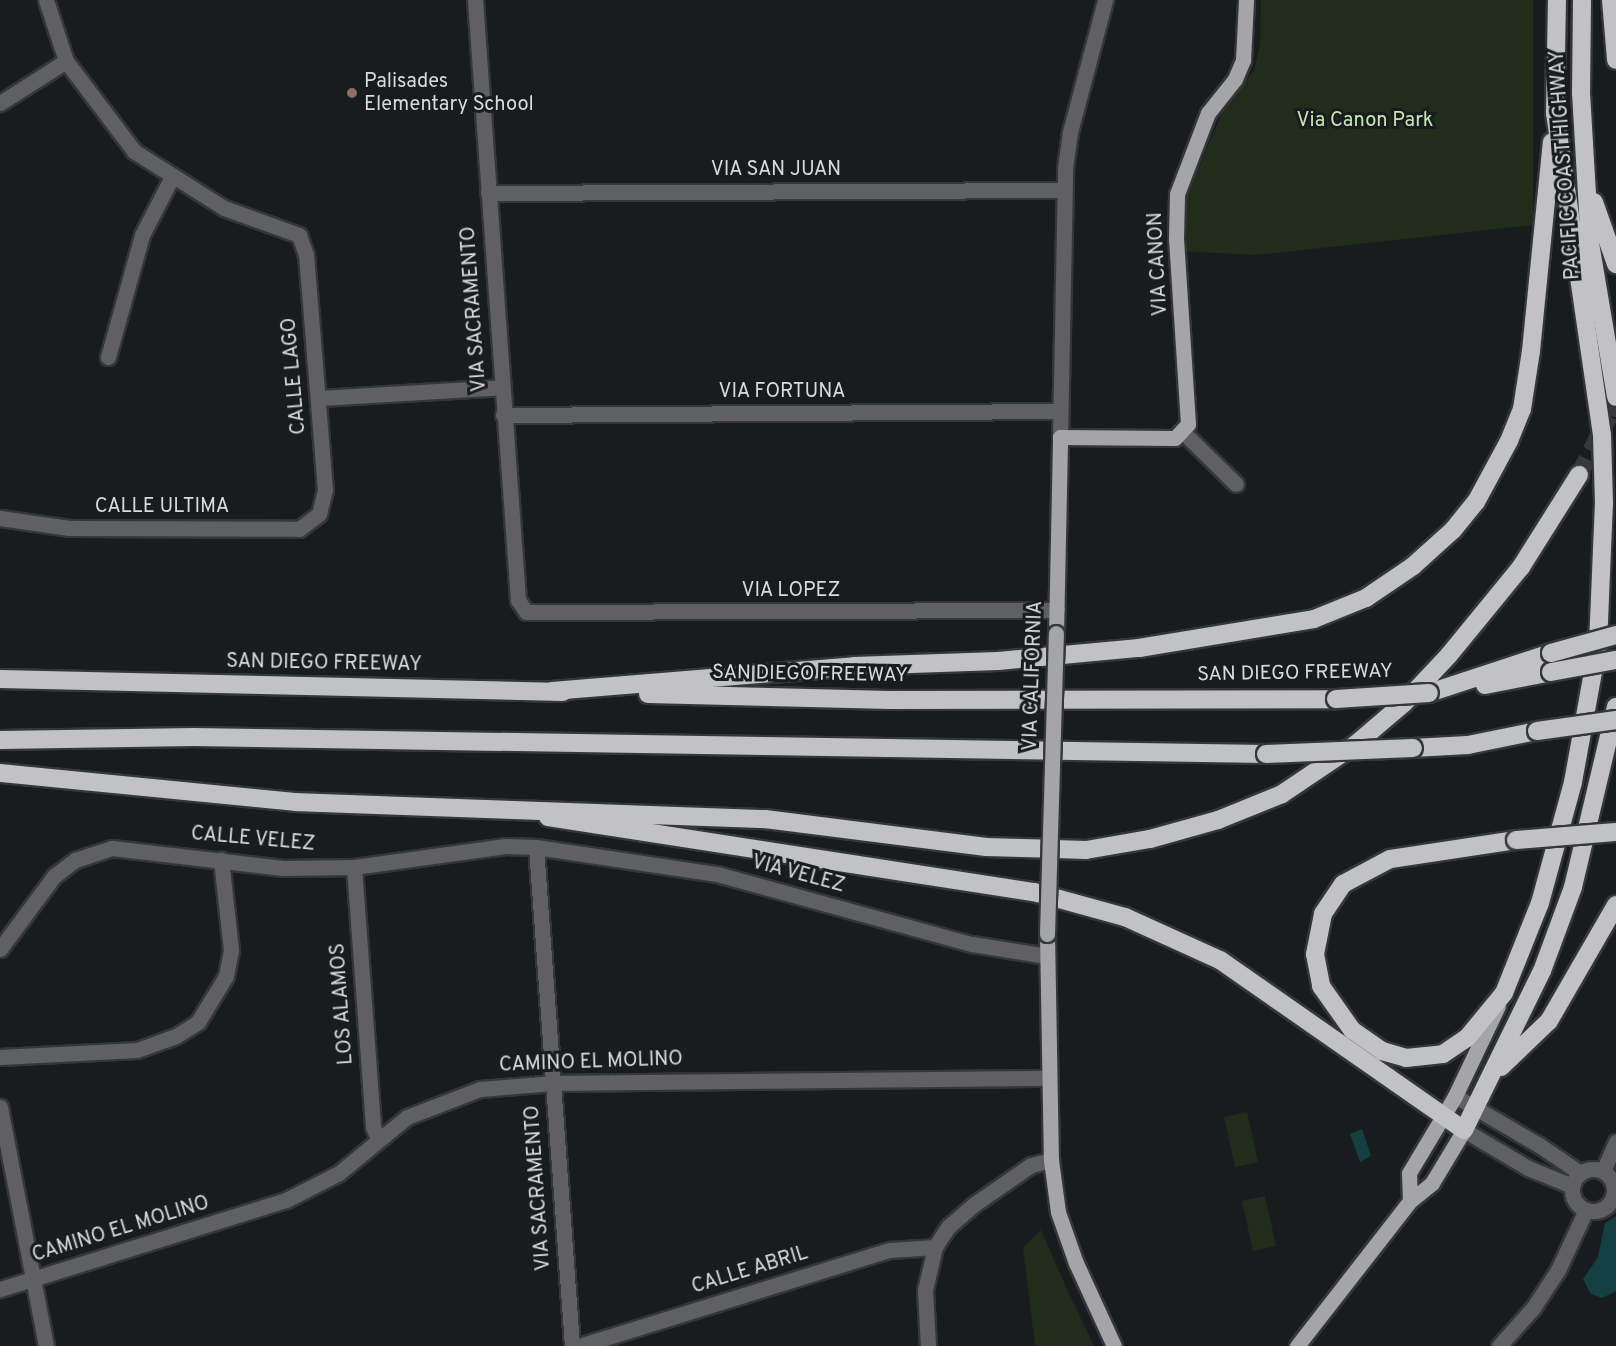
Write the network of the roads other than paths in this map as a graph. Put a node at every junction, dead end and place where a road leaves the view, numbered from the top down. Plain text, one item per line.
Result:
1 (46, 0) edge
2 (475, 0) edge
3 (1106, 0) edge
4 (1246, 0) edge
5 (1557, 0) edge
6 (1582, 0) edge
7 (1611, 0) edge
8 (1616, 60) edge
9 (66, 61) junction
10 (0, 103) edge
11 (1555, 113) junction
12 (172, 177) junction
13 (1587, 180) junction
14 (1064, 190) junction
15 (489, 193) junction
16 (1616, 264) edge
17 (108, 357) dead end
18 (502, 387) junction
19 (1616, 397) edge
20 (319, 398) junction
21 (1060, 411) junction
22 (504, 415) junction
23 (1183, 432) junction
24 (1609, 435) edge
25 (1060, 437) junction
26 (1580, 474) tunnel mouth
27 (1236, 484) dead end
28 (319, 514) joint
29 (0, 518) edge
30 (1057, 610) junction
31 (526, 612) joint
32 (1616, 635) edge
33 (1616, 660) edge
34 (0, 679) edge
35 (552, 692) junction
36 (1429, 693) junction
37 (1616, 707) edge
38 (1616, 720) edge
39 (0, 741) edge
40 (0, 772) edge
41 (514, 808) junction
42 (1616, 832) edge
43 (536, 847) junction
44 (221, 860) junction
45 (354, 867) junction
46 (1616, 906) edge
47 (0, 949) edge
48 (1047, 956) junction
49 (1504, 993) junction
50 (0, 1057) edge
51 (1494, 1074) junction
52 (1049, 1078) junction
53 (553, 1083) junction
54 (1455, 1096) junction
55 (0, 1107) edge
56 (1476, 1108) junction
57 (1442, 1117) junction
58 (1464, 1130) junction
59 (378, 1138) junction
60 (1616, 1142) edge
61 (1051, 1160) junction
62 (1603, 1171) junction
63 (1576, 1180) junction
64 (1410, 1201) junction
65 (1586, 1210) junction
66 (934, 1247) junction
67 (32, 1279) junction
68 (0, 1289) edge
69 (46, 1346) edge
70 (572, 1346) edge
71 (579, 1346) edge
72 (928, 1346) edge
73 (1114, 1346) edge
74 (1297, 1346) edge
75 (1499, 1346) edge

1 - 9 street
2 - 15 street, VIA SACRAMENTO
3 - 14 street, VIA CALIFORNIA
4 - 23 main road, VIA CANON
5 - 11 highway, PACIFIC COAST HIGHWAY
6 - 13 highway, PACIFIC COAST HIGHWAY
7 - 8 highway
9 - 10 street
9 - 12 street
11 - 24 highway, PACIFIC COAST HIGHWAY
11 - 35 highway
12 - 17 street
12 - 20 street, CALLE LAGO
13 - 16 highway
13 - 19 highway, PACIFIC COAST HIGHWAY
14 - 15 street, VIA SAN JUAN
14 - 21 street, VIA CALIFORNIA
15 - 18 street, VIA SACRAMENTO
18 - 20 street
18 - 22 street, VIA SACRAMENTO
20 - 28 street, CALLE LAGO
21 - 22 street, VIA FORTUNA
21 - 25 street, VIA CALIFORNIA
22 - 31 street, VIA SACRAMENTO
23 - 25 main road
23 - 27 street
24 - 49 highway, PACIFIC COAST HIGHWAY
25 - 30 main road, VIA CALIFORNIA
26 - 41 highway
28 - 29 street, CALLE ULTIMA
30 - 31 street, VIA LOPEZ
30 - 48 main road, VIA CALIFORNIA, bridge
32 - 36 highway, bridge
33 - 36 highway, SAN DIEGO FREEWAY, bridge
34 - 35 highway, SAN DIEGO FREEWAY
35 - 36 highway, SAN DIEGO FREEWAY, bridge
37 - 51 highway
38 - 39 highway, bridge
40 - 41 highway
41 - 57 highway
42 - 49 highway, bridge
43 - 45 street, CALLE VELEZ
43 - 48 street, VIA VELEZ
43 - 53 street, VIA SACRAMENTO
44 - 45 street, CALLE VELEZ
44 - 47 street, CALLE VELEZ
44 - 50 street
45 - 59 street, LOS ALAMOS
46 - 51 highway
48 - 52 main road, VIA CALIFORNIA
49 - 54 main road, PACIFIC COAST HIGHWAY
51 - 56 highway
52 - 53 street, CAMINO EL MOLINO
52 - 61 main road, VIA CALIFORNIA
53 - 59 street, CAMINO EL MOLINO
53 - 70 street, VIA SACRAMENTO
54 - 56 street
54 - 57 main road, PACIFIC COAST HIGHWAY
55 - 67 street
56 - 58 highway
56 - 63 street
57 - 58 highway
57 - 64 main road, PACIFIC COAST HIGHWAY
58 - 63 street
58 - 64 main road
59 - 67 street, CAMINO EL MOLINO
60 - 62 street
61 - 66 street
61 - 73 main road, VIA CALIFORNIA
62 - 63 street
62 - 65 street
63 - 65 street
64 - 74 main road
65 - 75 street
66 - 71 street, CALLE ABRIL
66 - 72 street
67 - 68 street, CAMINO EL MOLINO
67 - 69 street

